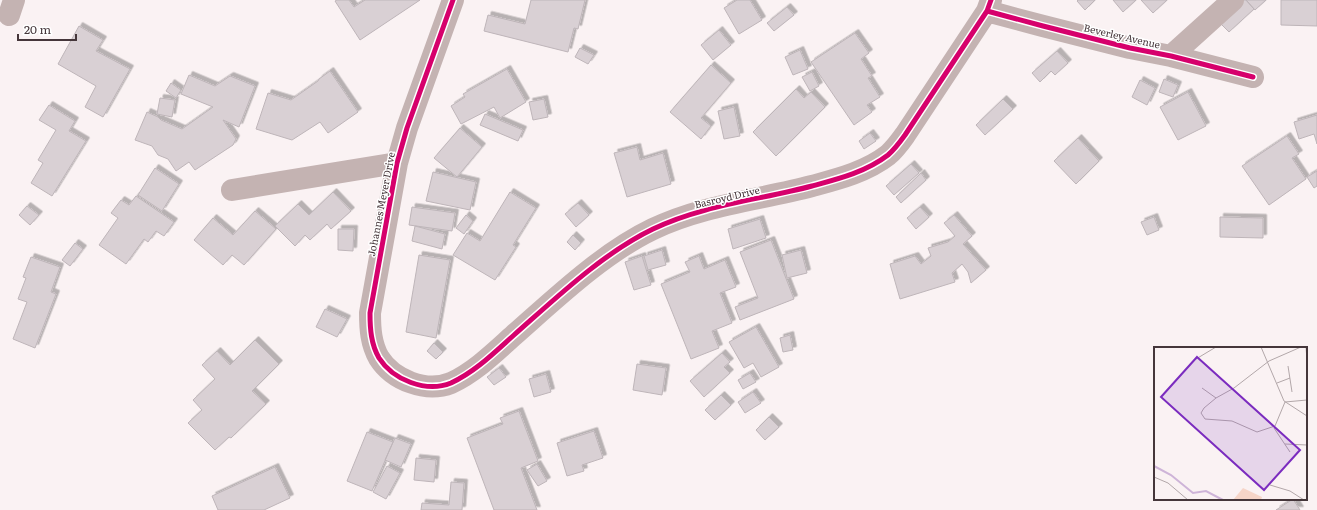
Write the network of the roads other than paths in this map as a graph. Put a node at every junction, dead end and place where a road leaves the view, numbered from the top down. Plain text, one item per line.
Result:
1 (453, 0) edge
2 (1233, 0) edge
3 (989, 5) edge
4 (1171, 56) junction
5 (1253, 77) dead end
6 (397, 163) junction
7 (232, 190) dead end
8 (430, 387) joint

1 - 6 street, Johannes Meyer Drive
2 - 4 street, Beverley Avenue
3 - 4 street, Beverley Avenue
3 - 8 street, Basroyd Drive
4 - 5 street, Beverley Avenue
6 - 7 street
6 - 8 street, Johannes Meyer Drive

